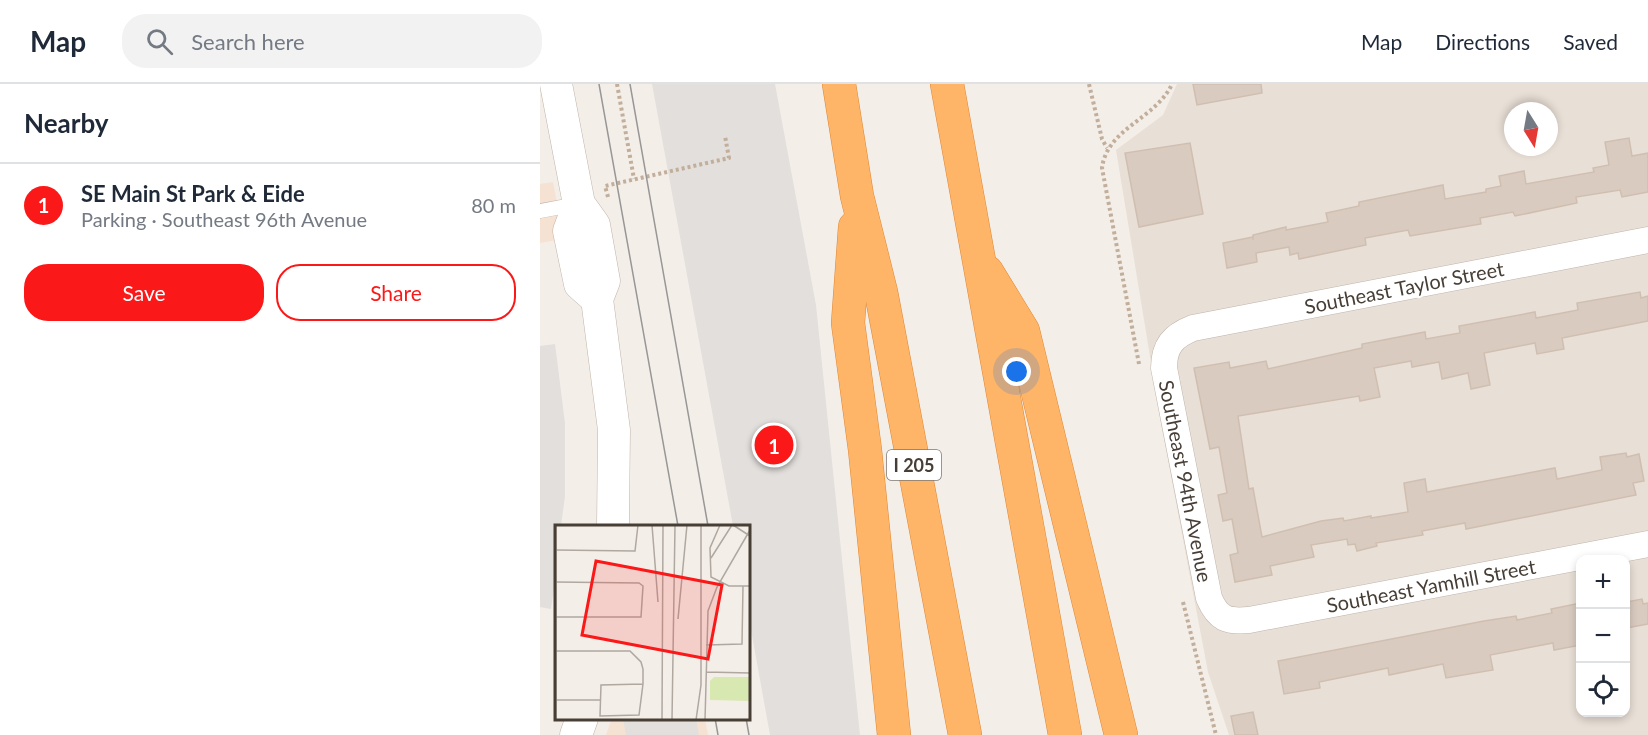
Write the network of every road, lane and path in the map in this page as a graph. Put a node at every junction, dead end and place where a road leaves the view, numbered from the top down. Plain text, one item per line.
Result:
1 (556, 84) edge
2 (617, 84) edge
3 (839, 84) edge
4 (947, 84) edge
5 (1089, 84) edge
6 (726, 136) dead end
7 (1107, 148) dead end
8 (634, 179) junction
9 (857, 196) junction
10 (579, 204) junction
11 (610, 207) dead end
12 (540, 211) edge
13 (1648, 240) edge
14 (980, 260) junction
15 (1168, 347) joint
16 (613, 525) edge
17 (1648, 544) edge
18 (1215, 612) joint
19 (581, 720) edge
20 (576, 735) edge
21 (894, 735) edge
22 (965, 735) edge
23 (1065, 735) edge
24 (1121, 735) edge

1 - 10 street
2 - 8 path
3 - 9 highway, I 205
4 - 14 highway
5 - 7 path
6 - 8 path
8 - 11 path
9 - 21 highway
9 - 22 highway, I 205
10 - 12 lane
10 - 16 street
13 - 15 street, Southeast Taylor Street
14 - 23 highway
14 - 24 highway
15 - 18 street, Southeast 94th Avenue
17 - 18 street, Southeast Yamhill Street
19 - 20 street

